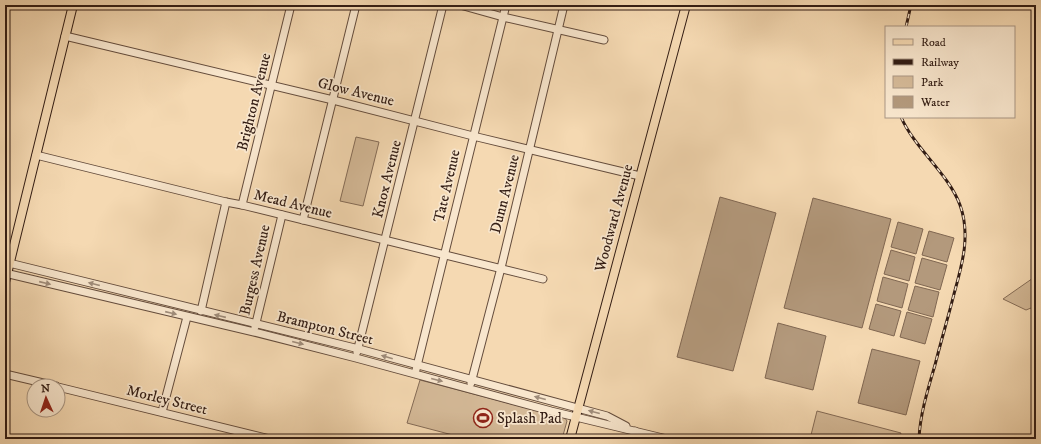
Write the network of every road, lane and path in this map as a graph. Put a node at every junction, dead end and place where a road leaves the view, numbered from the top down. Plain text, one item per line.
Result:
1 (73, 5) edge
2 (291, 5) edge
3 (356, 5) edge
4 (443, 5) edge
5 (460, 5) edge
6 (506, 5) edge
7 (564, 5) edge
8 (686, 5) edge
9 (503, 17) junction
10 (558, 29) junction
11 (66, 36) junction
12 (604, 40) dead end
13 (272, 86) junction
14 (333, 100) junction
15 (414, 121) junction
16 (473, 136) junction
17 (530, 149) junction
18 (36, 156) junction
19 (640, 176) junction
20 (226, 202) junction
21 (242, 204) junction
22 (282, 215) junction
23 (303, 220) junction
24 (386, 241) junction
25 (444, 255) junction
26 (7, 262) edge
27 (501, 268) junction
28 (6, 276) edge
29 (543, 279) dead end
30 (201, 311) junction
31 (187, 317) junction
32 (256, 324) junction
33 (254, 332) junction
34 (359, 349) junction
35 (356, 358) junction
36 (417, 366) junction
37 (414, 373) junction
38 (5, 374) edge
39 (26, 379) edge
40 (472, 380) junction
41 (66, 388) edge
42 (470, 388) junction
43 (578, 408) junction
44 (162, 412) junction
45 (575, 417) junction
46 (635, 431) junction
47 (266, 439) edge
48 (570, 439) edge
49 (632, 439) edge
50 (667, 439) edge

1 - 11 main road
2 - 13 street, Brighton Avenue
3 - 14 street
4 - 15 street, Knox Avenue
5 - 9 street
6 - 9 street, Tate Avenue
7 - 10 street, Dunn Avenue
8 - 19 main road, Woodward Avenue
9 - 10 street
9 - 16 street, Tate Avenue
10 - 12 street
10 - 17 street, Dunn Avenue
11 - 13 street, Glow Avenue
11 - 18 main road
13 - 14 street, Glow Avenue
13 - 21 street, Brighton Avenue
14 - 15 street, Glow Avenue
14 - 23 street
15 - 16 street, Glow Avenue
15 - 24 street, Knox Avenue
16 - 17 street, Glow Avenue
16 - 25 street, Tate Avenue
17 - 19 street, Glow Avenue
17 - 27 street, Dunn Avenue
18 - 20 street, Mead Avenue
18 - 26 main road
19 - 43 main road, Woodward Avenue
20 - 21 street, Mead Avenue
20 - 30 street
21 - 22 street, Mead Avenue
22 - 23 street, Mead Avenue
22 - 32 street, Burgess Avenue
23 - 24 street, Mead Avenue
24 - 25 street, Mead Avenue
24 - 34 street, Knox Avenue
25 - 27 street, Mead Avenue
25 - 36 street, Tate Avenue
26 - 28 main road
30 -> 26 street, Brampton Street
27 - 29 street, Mead Avenue
27 - 40 street, Dunn Avenue
28 -> 31 street, Brampton Street
32 -> 30 street, Brampton Street
31 - 33 street, Brampton Street
31 - 44 street
32 - 33 street, Burgess Avenue
32 - 34 street, Brampton Street
33 -> 35 street, Brampton Street
34 - 35 street, Knox Avenue
36 -> 34 street, Brampton Street
35 - 37 street, Brampton Street
36 - 37 street, Tate Avenue
36 - 40 street, Brampton Street
37 -> 42 street, Brampton Street
38 - 39 street, Morley Street
40 - 42 street, Dunn Avenue
43 -> 40 street, Brampton Street
41 - 44 street, Morley Street
42 - 45 street, Brampton Street
43 - 45 main road, Woodward Avenue
46 -> 43 street, Brampton Street
44 - 47 street, Morley Street
45 - 46 street, Brampton Street
45 - 48 main road, Woodward Avenue
46 - 49 street
46 - 50 street, Brampton Street

